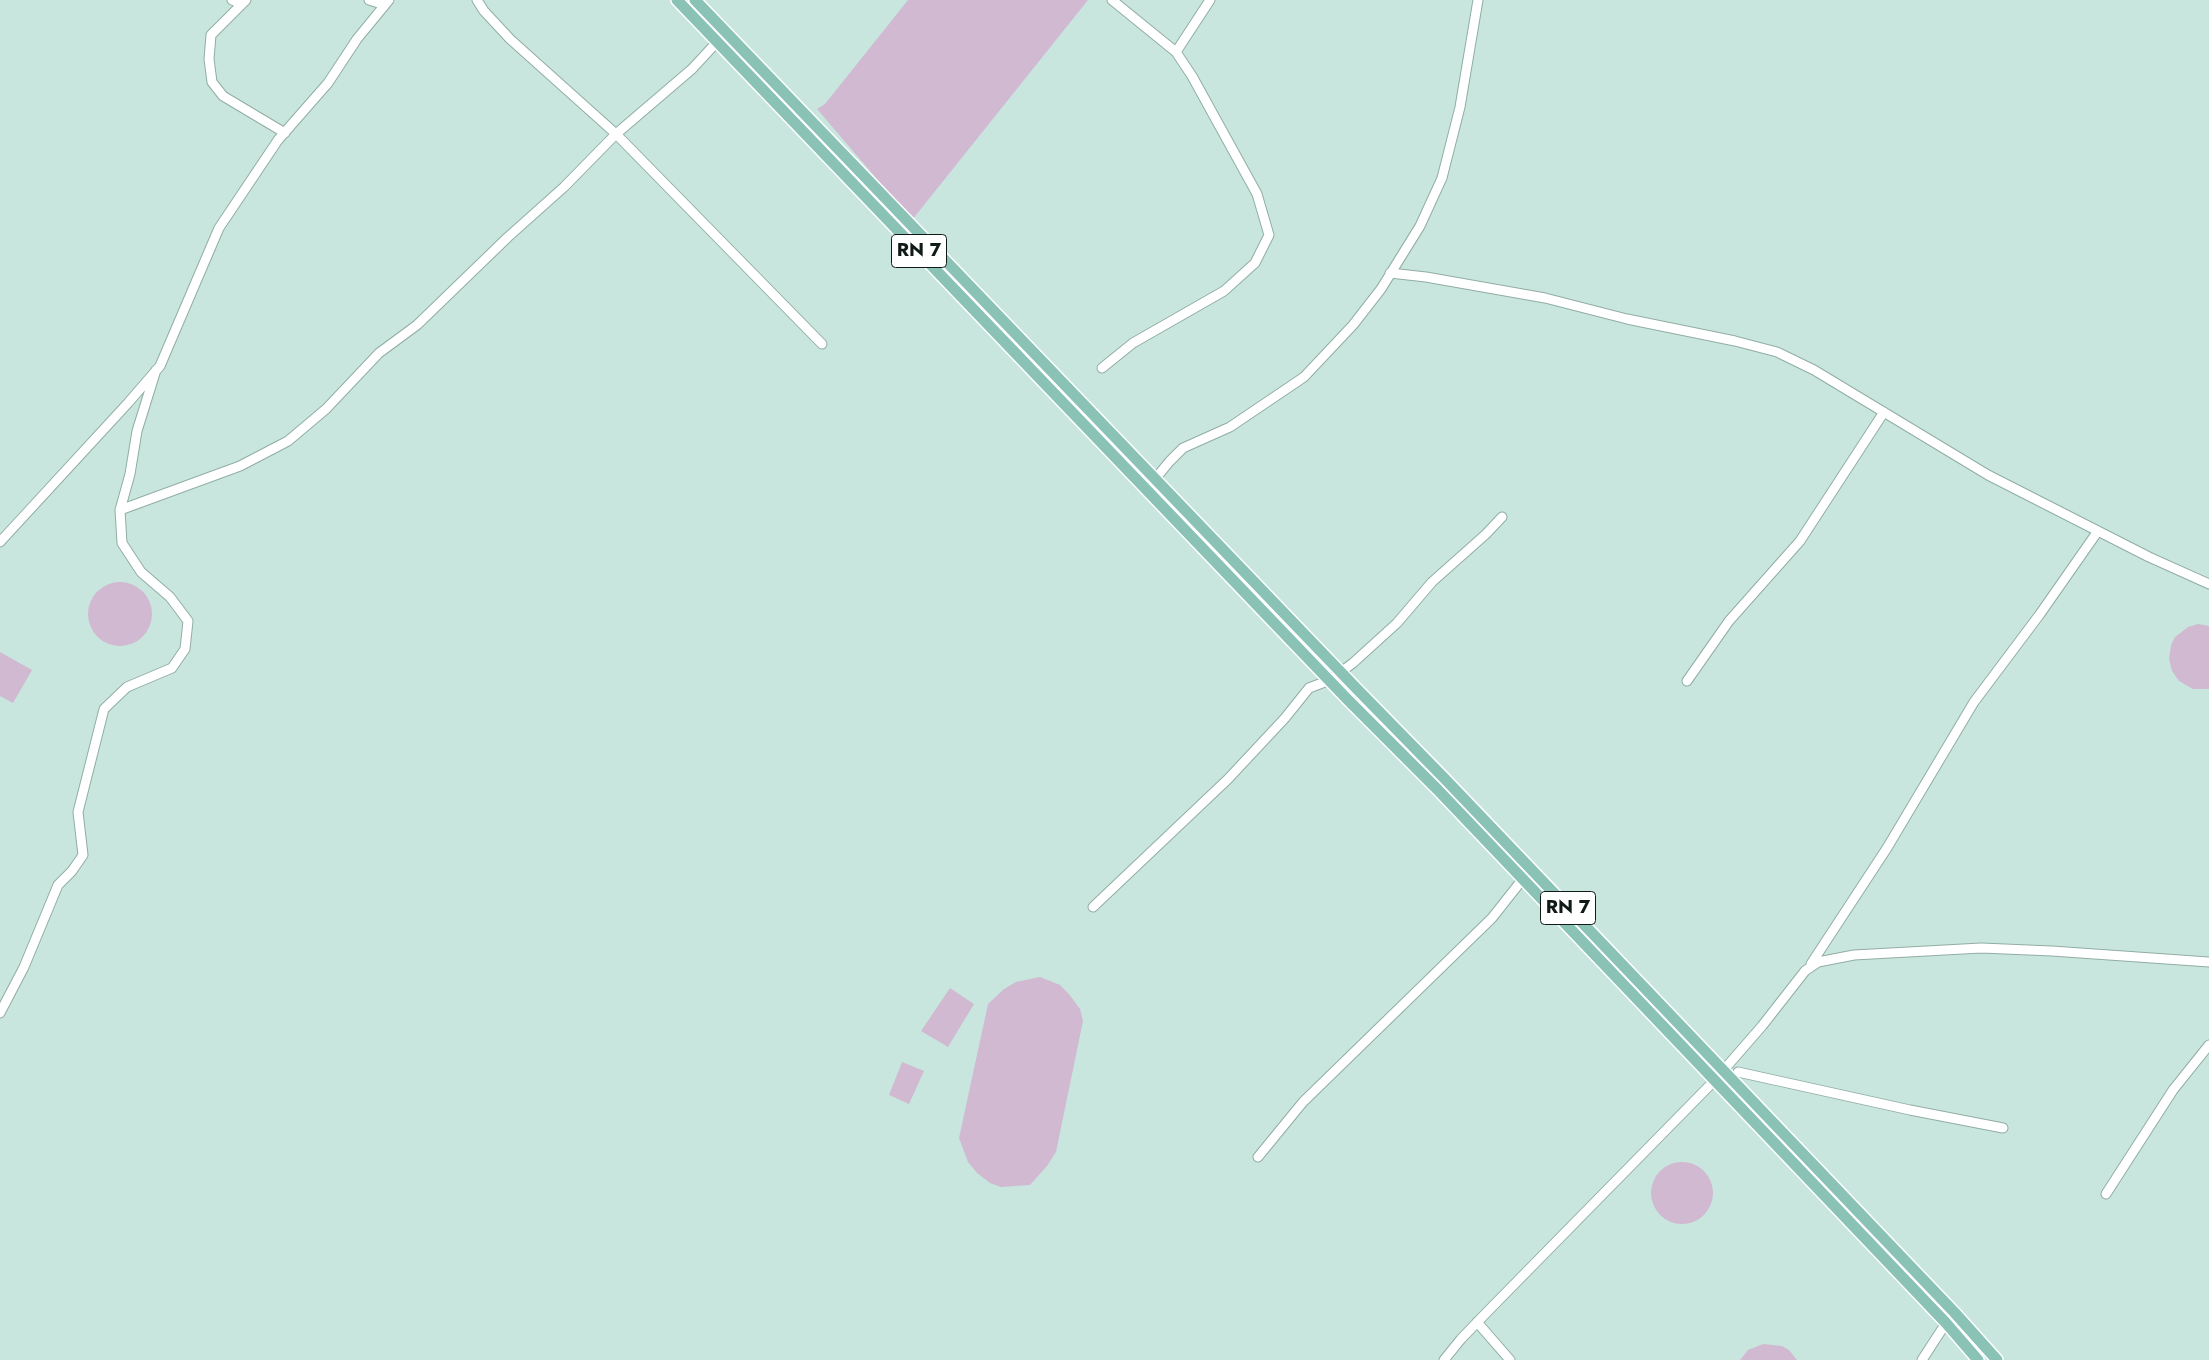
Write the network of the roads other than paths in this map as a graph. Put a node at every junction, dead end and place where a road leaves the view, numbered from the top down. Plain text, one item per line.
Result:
1 (232, 0) edge
2 (370, 0) edge
3 (477, 0) edge
4 (677, 0) edge
5 (695, 0) edge
6 (1112, 0) edge
7 (1210, 0) edge
8 (1478, 0) edge
9 (244, 2) edge
10 (387, 3) edge
11 (717, 42) junction
12 (1176, 52) junction
13 (285, 133) junction
14 (616, 134) junction
15 (1390, 273) junction
16 (822, 344) dead end
17 (1102, 368) dead end
18 (156, 370) junction
19 (1884, 412) junction
20 (1156, 478) junction
21 (120, 510) junction
22 (1502, 517) dead end
23 (2098, 531) junction
24 (0, 542) edge
25 (2209, 584) edge
26 (1341, 672) junction
27 (1330, 680) junction
28 (1687, 681) dead end
29 (1522, 880) junction
30 (1093, 908) dead end
31 (2209, 962) edge
32 (1805, 971) junction
33 (0, 1013) edge
34 (2209, 1045) edge
35 (1724, 1070) junction
36 (1738, 1072) dead end
37 (1715, 1080) junction
38 (2003, 1128) dead end
39 (1258, 1157) dead end
40 (2106, 1194) dead end
41 (1477, 1322) junction
42 (1946, 1323) junction
43 (1444, 1360) edge
44 (1510, 1360) edge
45 (1922, 1360) edge
46 (1978, 1360) edge
47 (1996, 1360) edge

1 - 9 street
2 - 10 street
3 - 14 street
4 - 11 main road, RN 7
5 - 20 main road, RN 7
6 - 12 street
7 - 12 street
8 - 15 street
9 - 13 street
10 - 13 street
11 - 14 street
11 - 27 main road, RN 7
12 - 17 street
13 - 18 street
14 - 16 street
14 - 21 street
15 - 19 street
15 - 20 street
18 - 21 street
18 - 24 street
19 - 23 street
19 - 28 street
20 - 26 main road, RN 7
21 - 33 street
22 - 26 street
23 - 25 street
23 - 32 street
26 - 27 street
26 - 35 main road, RN 7
27 - 29 main road, RN 7
27 - 30 street
29 - 37 main road, RN 7
29 - 39 street
31 - 32 street
32 - 35 street
34 - 40 street
35 - 37 street
35 - 47 main road, RN 7
36 - 38 street
37 - 41 street
37 - 42 main road, RN 7
41 - 43 street
41 - 44 street
42 - 45 street
42 - 46 main road, RN 7

